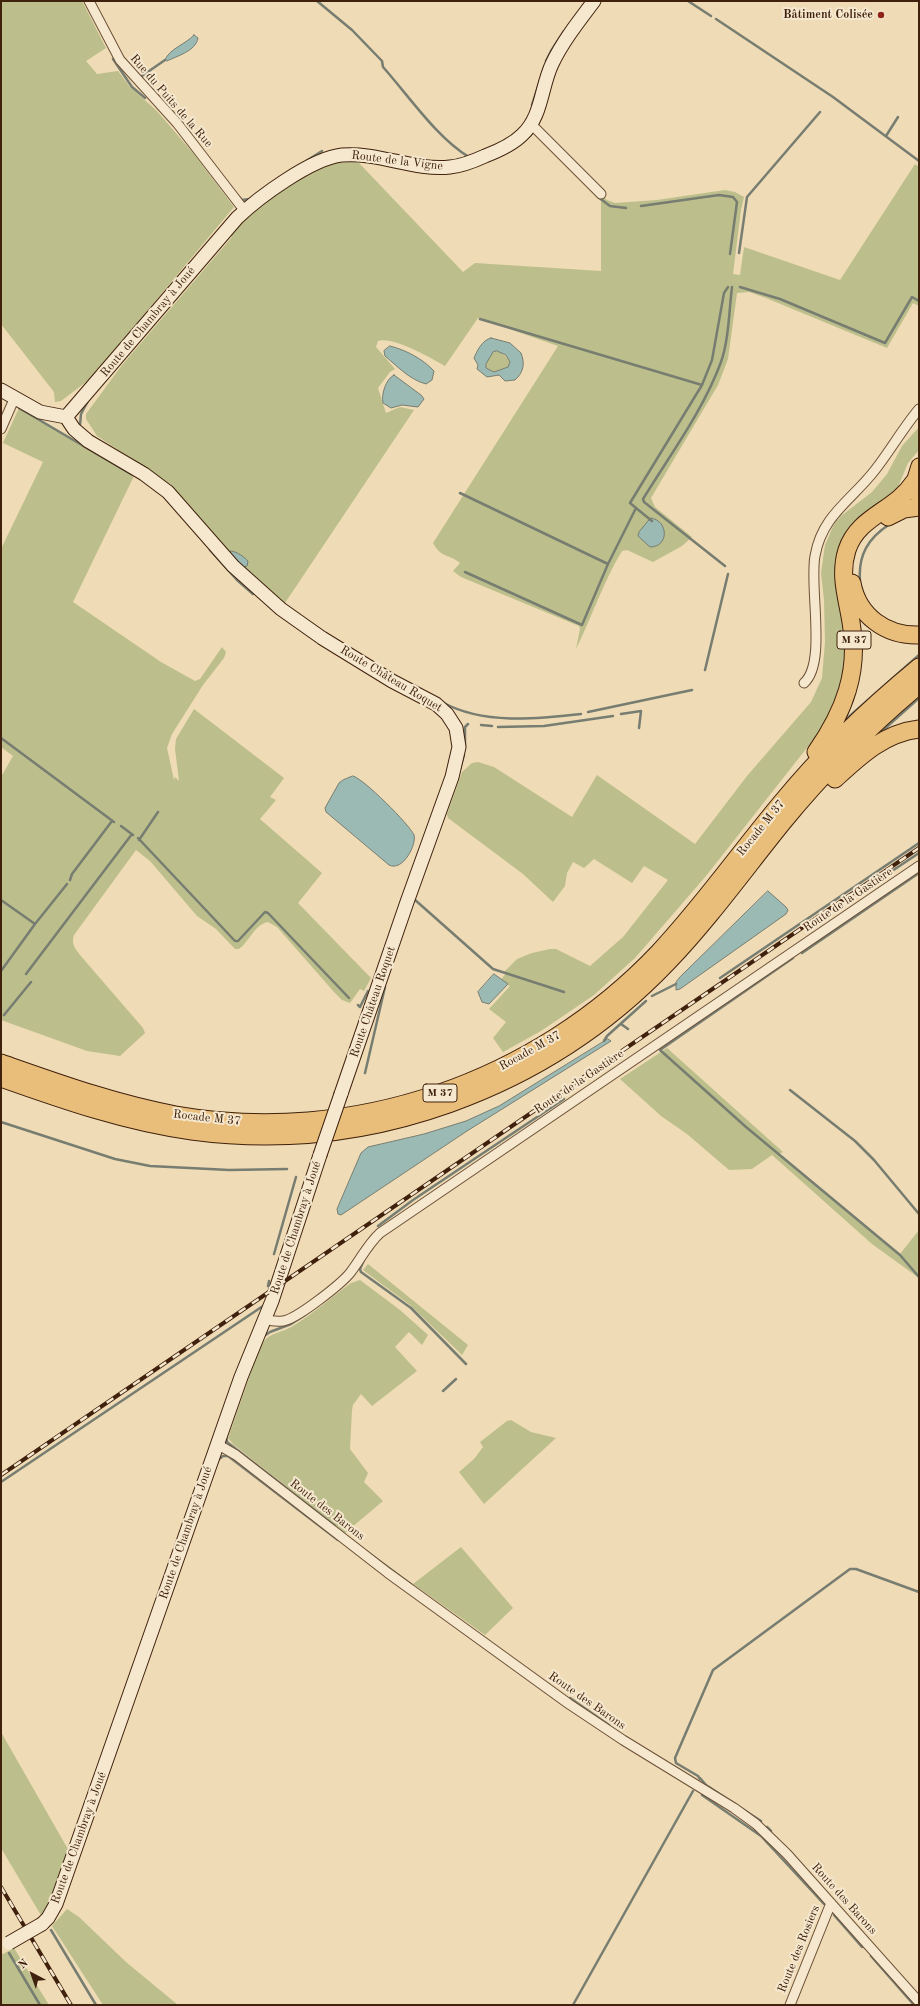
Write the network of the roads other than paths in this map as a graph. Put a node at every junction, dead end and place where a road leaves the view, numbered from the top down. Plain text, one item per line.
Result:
1 (89, 1) edge
2 (594, 1) edge
3 (531, 124) junction
4 (601, 194) dead end
5 (244, 210) junction
6 (229, 226) joint
7 (1, 390) edge
8 (15, 397) junction
9 (919, 409) edge
10 (66, 417) junction
11 (1, 429) edge
12 (919, 466) edge
13 (914, 482) junction
14 (919, 500) edge
15 (919, 507) edge
16 (919, 635) edge
17 (919, 667) edge
18 (804, 682) dead end
19 (919, 685) edge
20 (919, 729) edge
21 (777, 807) junction
22 (768, 841) junction
23 (919, 866) edge
24 (1, 1063) edge
25 (1, 1078) edge
26 (341, 1094) joint
27 (265, 1318) junction
28 (217, 1444) junction
29 (831, 1903) junction
30 (5, 1946) edge
31 (919, 2002) edge
32 (790, 2005) edge

1 - 5 street, Rue du Puits de la Rue
2 - 3 street, Route de la Vigne
3 - 4 street
3 - 5 street, Route de la Vigne
5 - 6 street, Route de la Vigne
6 - 10 street, Route de Chambray à Joué
7 - 8 street
8 - 10 street
8 - 11 street
9 - 18 street
10 - 26 street, Route Château Roquet
12 - 13 main road
13 - 14 main road
13 - 21 highway, M 37
15 - 16 highway, M 37
17 - 21 highway, Rocade M 37 / M 37
19 - 22 highway, Rocade M 37 / M 37
20 - 22 highway, M 37
21 - 24 highway, Rocade M 37 / M 37
22 - 25 highway, Rocade M 37 / M 37
23 - 27 street, Route de la Gastière
26 - 27 street, Route de Chambray à Joué, bridge
27 - 28 street, Route de Chambray à Joué
28 - 29 street, Route des Barons
28 - 30 street, Route de Chambray à Joué, bridge
29 - 31 street, Route des Barons
29 - 32 street, Route des Rosiers

